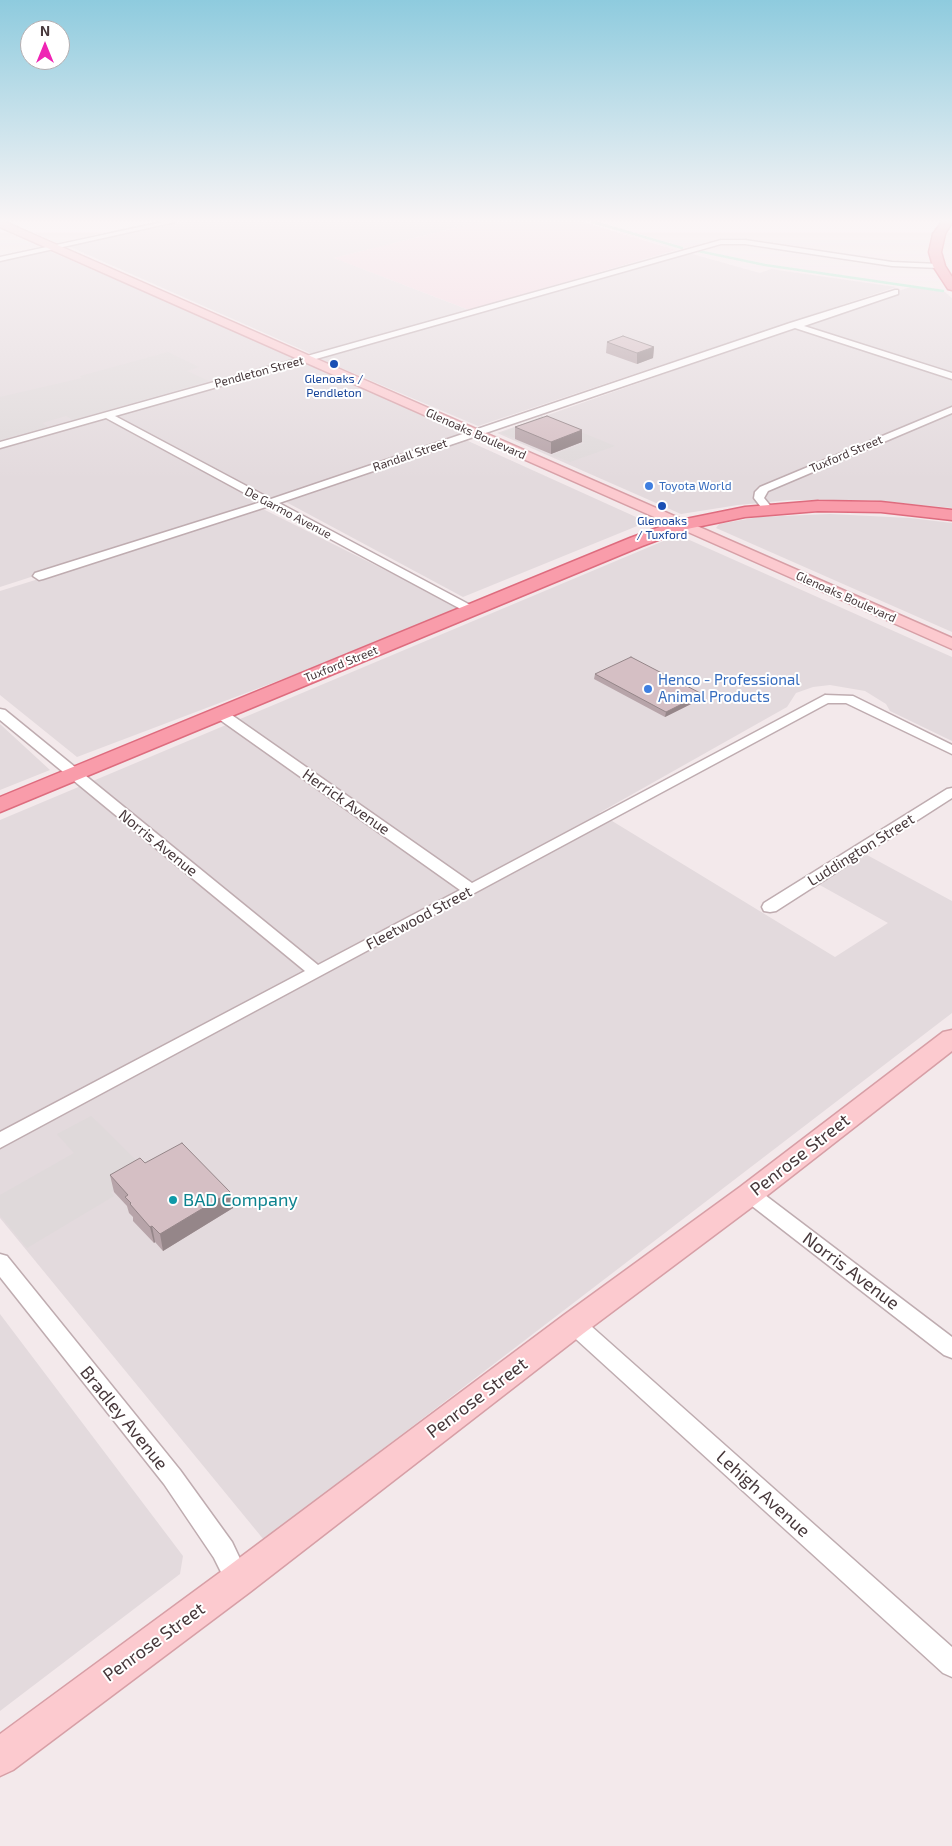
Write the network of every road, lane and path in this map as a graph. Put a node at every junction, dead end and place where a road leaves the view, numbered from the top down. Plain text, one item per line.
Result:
1 (194, 308) edge
2 (488, 308) edge
3 (845, 308) edge
4 (793, 325) junction
5 (309, 359) junction
6 (952, 376) edge
7 (952, 410) edge
8 (107, 415) junction
9 (474, 434) junction
10 (0, 446) edge
11 (270, 503) junction
12 (768, 509) junction
13 (952, 514) edge
14 (682, 525) junction
15 (39, 576) dead end
16 (470, 610) junction
17 (952, 644) edge
18 (0, 713) edge
19 (221, 714) junction
20 (952, 750) edge
21 (74, 774) junction
22 (952, 792) edge
23 (0, 805) edge
24 (471, 890) junction
25 (770, 907) dead end
26 (316, 972) junction
27 (952, 1038) edge
28 (0, 1141) edge
29 (750, 1194) junction
30 (0, 1262) edge
31 (574, 1324) junction
32 (952, 1349) edge
33 (238, 1580) junction
34 (952, 1664) edge
35 (0, 1756) edge

1 - 5 main road, Glenoaks Boulevard
2 - 5 street, Pendleton Street
3 - 4 street, Randall Street
4 - 6 street
4 - 9 street, Randall Street
5 - 8 street, Pendleton Street
5 - 9 main road, Glenoaks Boulevard
7 - 12 street, Tuxford Street
8 - 10 street, Pendleton Street
8 - 11 street, De Garmo Avenue
9 - 11 street, Randall Street
9 - 14 main road, Glenoaks Boulevard
11 - 15 street, Randall Street
11 - 16 street, De Garmo Avenue
12 - 13 main road, Tuxford Street
12 - 14 main road, Tuxford Street
14 - 16 main road, Tuxford Street
14 - 17 main road, Glenoaks Boulevard
16 - 19 main road, Tuxford Street
18 - 21 street, Norris Avenue
19 - 21 main road, Tuxford Street
19 - 24 street, Herrick Avenue
20 - 24 street, Fleetwood Street
21 - 23 main road, Tuxford Street
21 - 26 street, Norris Avenue
22 - 25 street, Luddington Street
24 - 26 street, Fleetwood Street
26 - 28 street, Fleetwood Street
27 - 29 main road, Penrose Street
29 - 31 main road, Penrose Street
29 - 32 street, Norris Avenue
30 - 33 street, Bradley Avenue
31 - 33 main road, Penrose Street
31 - 34 street, Lehigh Avenue
33 - 35 main road, Penrose Street

